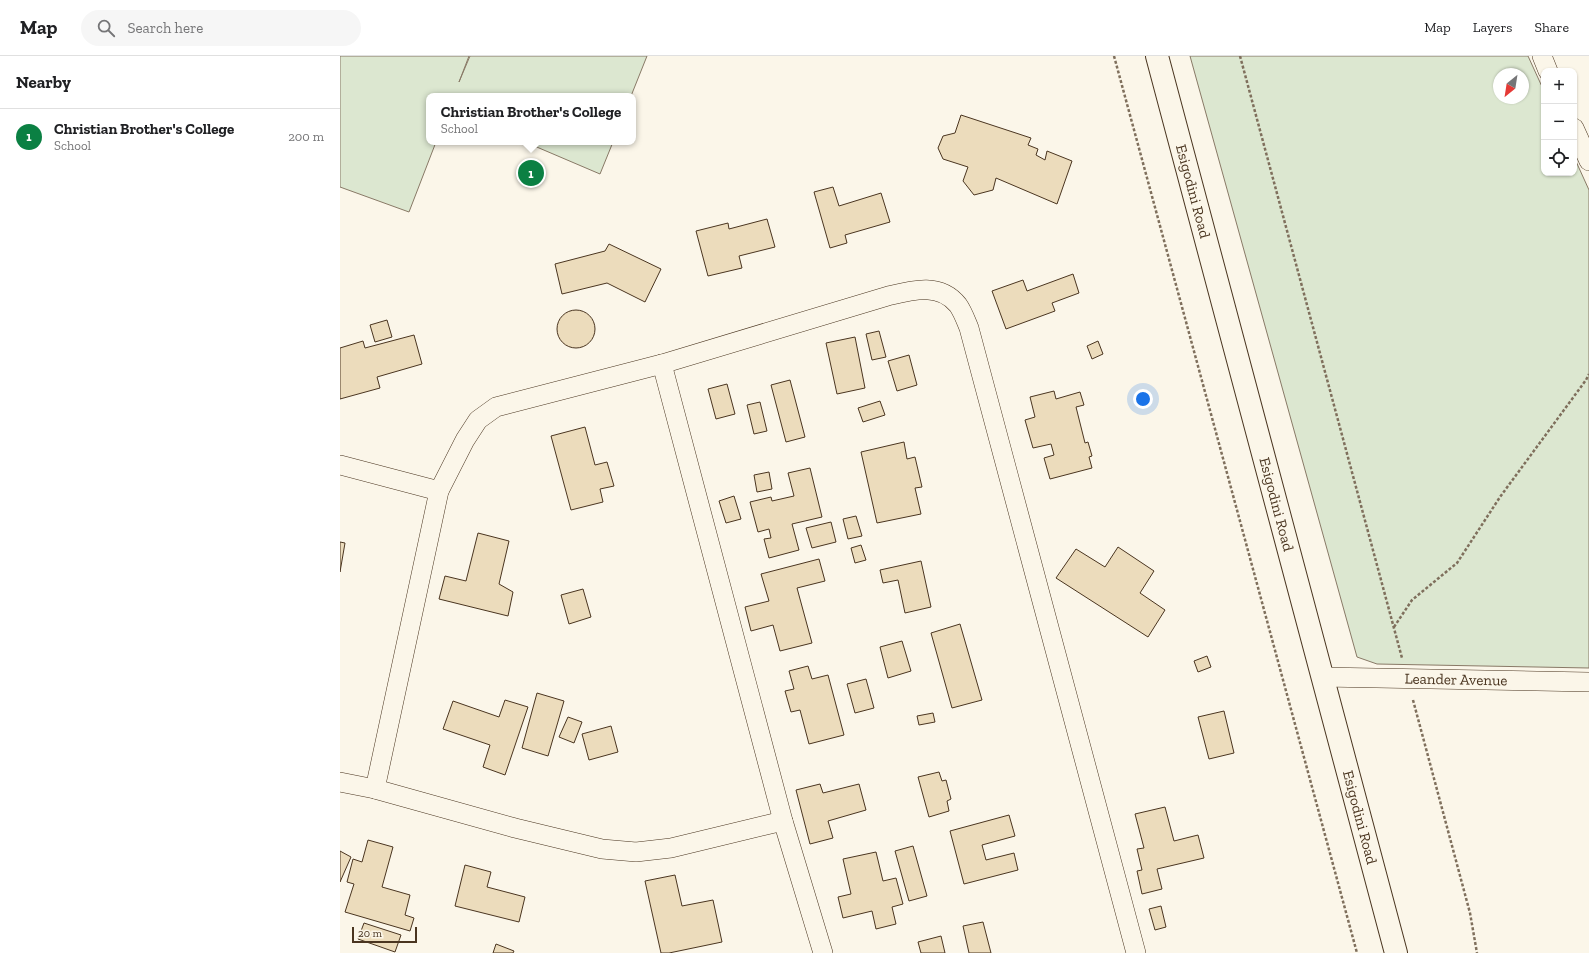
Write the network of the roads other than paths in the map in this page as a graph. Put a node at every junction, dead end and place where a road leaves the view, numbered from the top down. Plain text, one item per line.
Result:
1 (1157, 56) edge
2 (1542, 56) edge
3 (1547, 68) edge
4 (1577, 135) edge
5 (1589, 161) edge
6 (662, 364) junction
7 (340, 465) edge
8 (439, 491) junction
9 (1322, 677) junction
10 (1589, 682) edge
11 (340, 782) edge
12 (375, 790) junction
13 (783, 821) junction
14 (823, 953) edge
15 (1136, 953) edge
16 (1396, 953) edge

1 - 9 main road, Esigodini Road
2 - 3 street
4 - 5 street
6 - 8 street
6 - 13 street
6 - 15 street
7 - 8 street
8 - 12 street
9 - 10 street, Leander Avenue
9 - 16 main road, Esigodini Road
11 - 12 street
12 - 13 street
13 - 14 street

